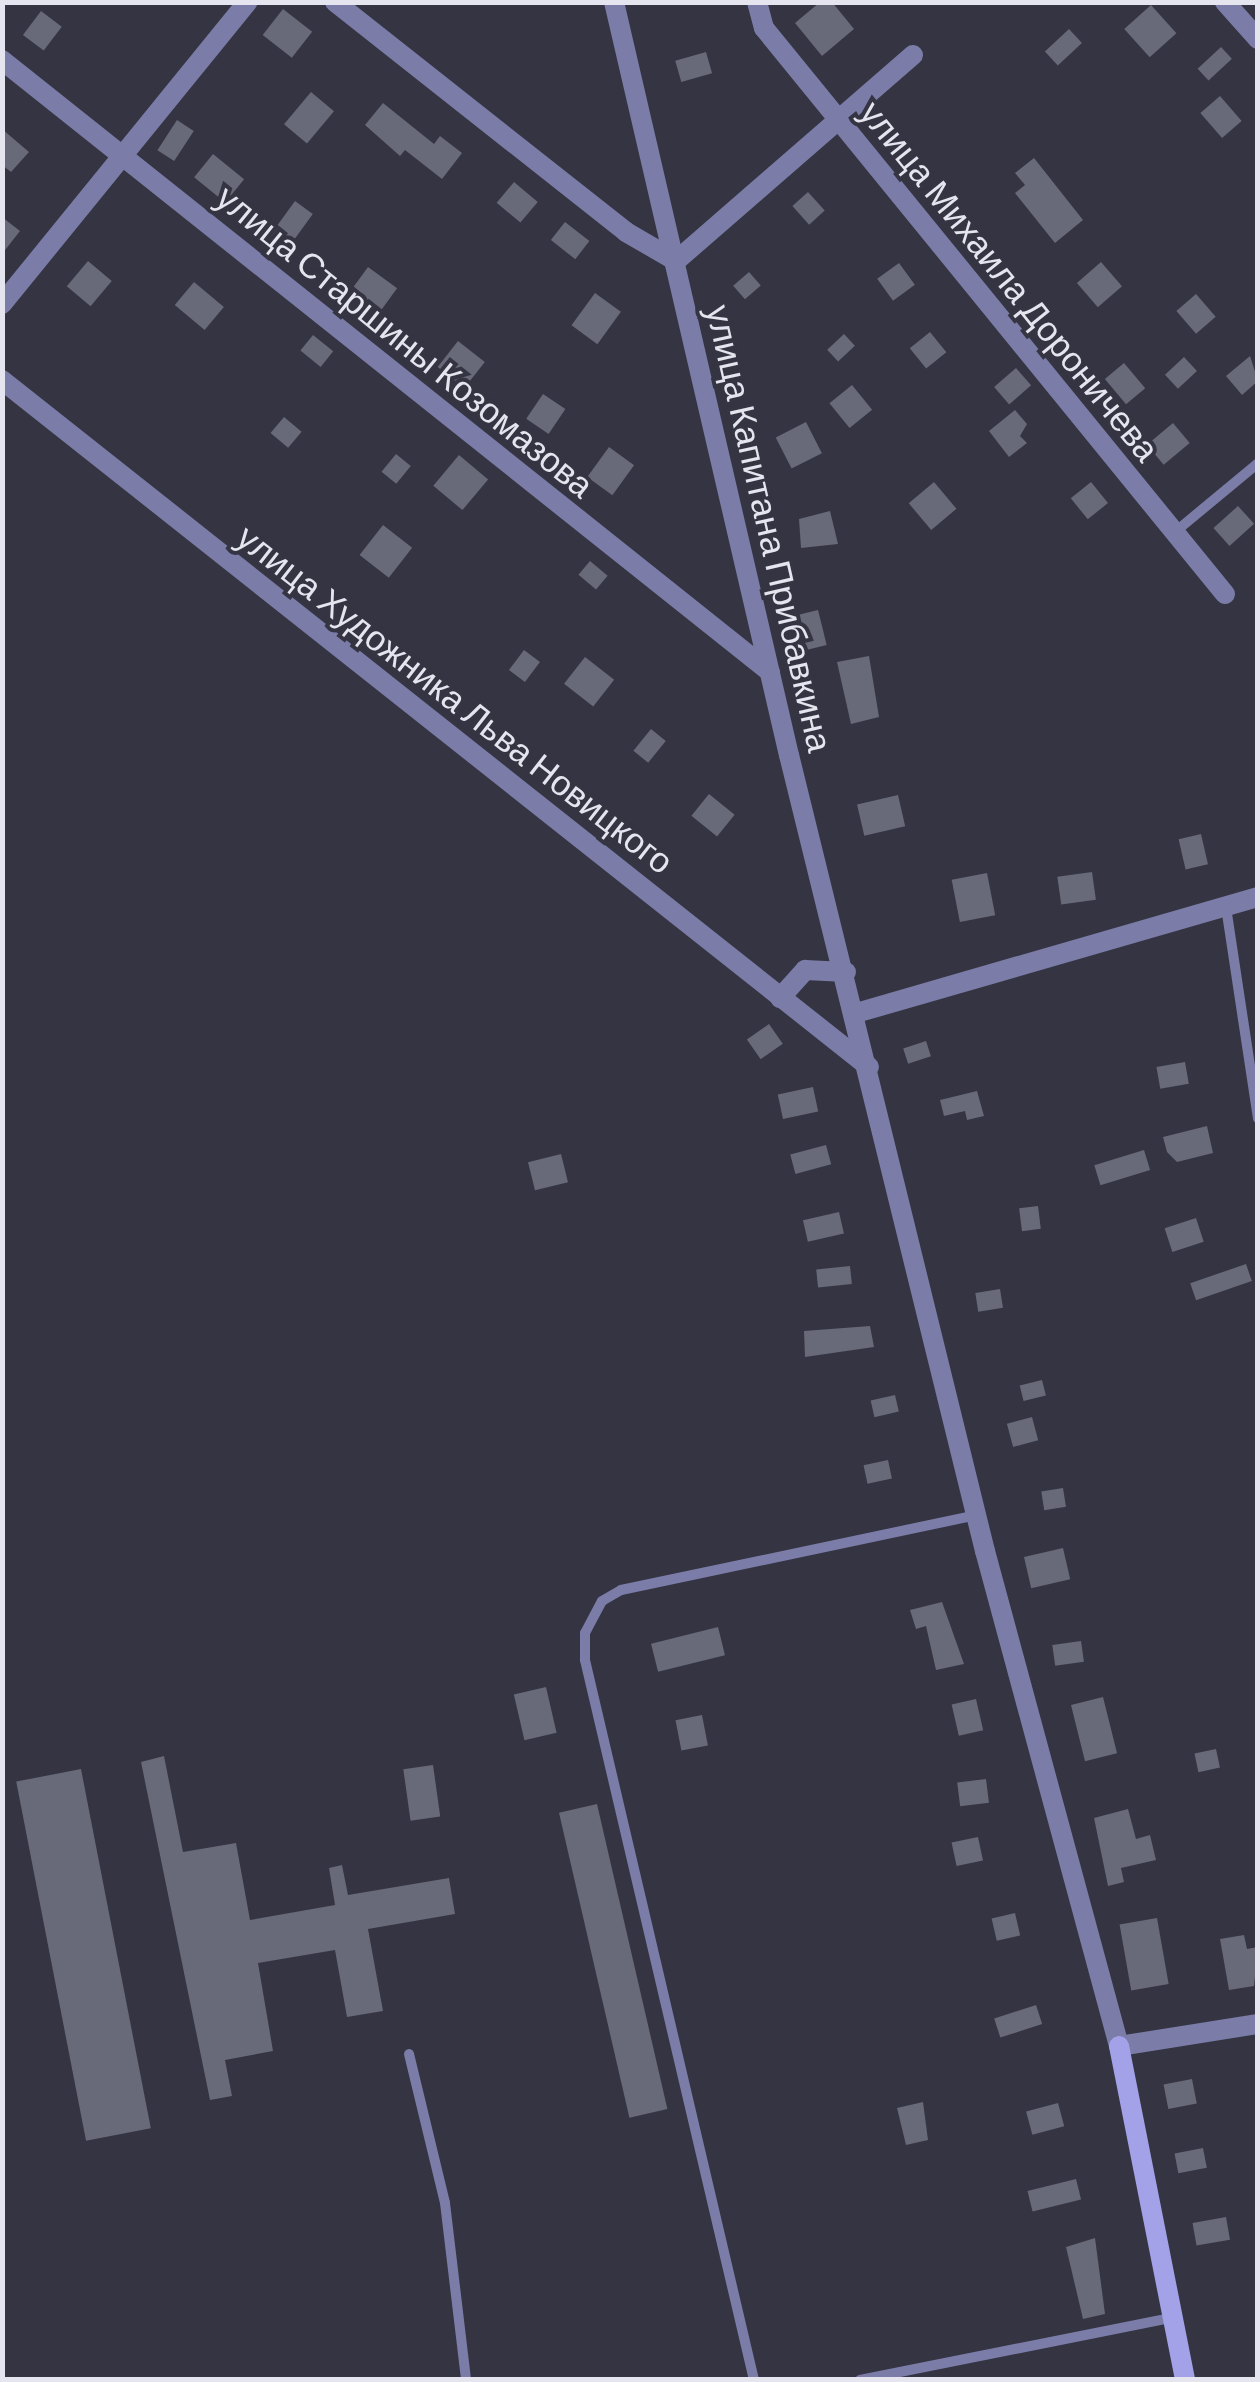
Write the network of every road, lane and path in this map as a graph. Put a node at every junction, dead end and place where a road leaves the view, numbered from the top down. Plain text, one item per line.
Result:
1 (247, 2) edge
2 (336, 2) edge
3 (614, 2) edge
4 (757, 2) edge
5 (1225, 2) edge
6 (1258, 39) edge
7 (913, 55) dead end
8 (2, 60) edge
9 (838, 120) junction
10 (124, 156) junction
11 (676, 260) junction
12 (2, 304) edge
13 (2, 380) edge
14 (1258, 463) edge
15 (1175, 533) junction
16 (1225, 594) dead end
17 (770, 672) junction
18 (1258, 896) edge
19 (1226, 906) junction
20 (846, 972) junction
21 (780, 998) junction
22 (856, 1013) junction
23 (870, 1067) junction
24 (1258, 1119) edge
25 (977, 1515) junction
26 (1258, 2024) edge
27 (1120, 2046) junction
28 (409, 2054) dead end
29 (1170, 2318) junction
30 (466, 2380) edge
31 (754, 2380) edge
32 (860, 2380) edge
33 (1186, 2380) edge

1 - 10 street
2 - 11 street
3 - 11 street, улица Капитана Прибавкина
4 - 9 street, улица Михаила Дороничева
5 - 6 street
7 - 9 street
8 - 10 street, улица Старшины Козомазова
9 - 11 street
9 - 15 street, улица Михаила Дороничева
10 - 12 street
10 - 17 street, улица Старшины Козомазова
11 - 17 street, улица Капитана Прибавкина
13 - 21 street, улица Художника Льва Новицкого
14 - 15 lane
15 - 16 street, улица Михаила Дороничева
17 - 20 street, улица Капитана Прибавкина
18 - 19 street
19 - 22 street
19 - 24 lane
20 - 21 street
20 - 22 street, улица Капитана Прибавкина
21 - 23 street, улица Художника Льва Новицкого
22 - 23 street, улица Капитана Прибавкина
23 - 25 street, улица Капитана Прибавкина
25 - 27 street, улица Капитана Прибавкина
25 - 31 lane
26 - 27 street
27 - 29 street
28 - 30 lane
29 - 32 lane
29 - 33 street

